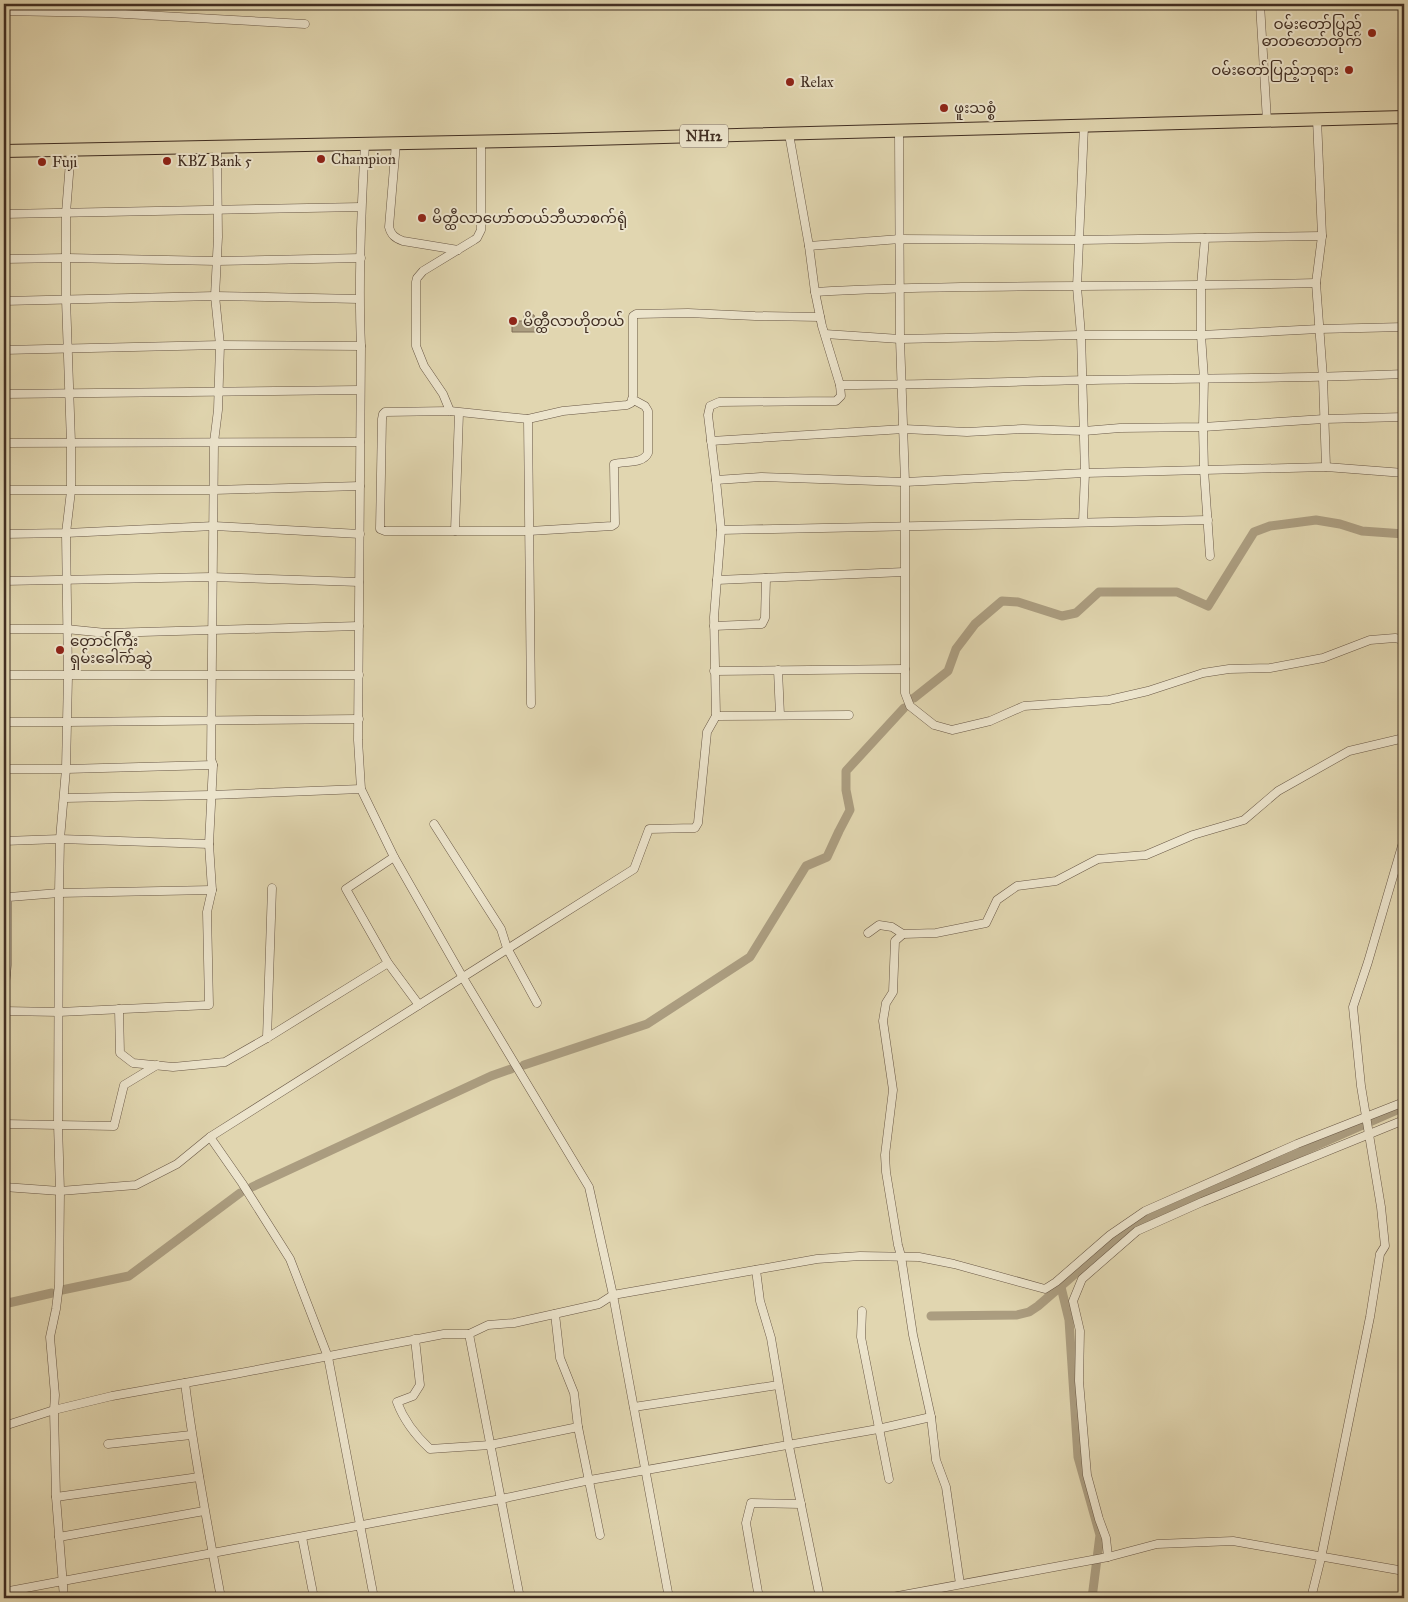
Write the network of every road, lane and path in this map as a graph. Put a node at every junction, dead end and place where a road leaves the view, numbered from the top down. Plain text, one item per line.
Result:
1 (1260, 4) edge
2 (4, 11) edge
3 (304, 24) dead end
4 (1404, 117) edge
5 (1317, 119) junction
6 (1267, 121) junction
7 (1084, 126) junction
8 (899, 131) junction
9 (789, 134) junction
10 (481, 141) junction
11 (396, 143) junction
12 (365, 144) junction
13 (217, 146) junction
14 (71, 149) junction
15 (4, 151) edge
16 (361, 207) junction
17 (217, 210) junction
18 (66, 213) junction
19 (4, 214) edge
20 (1322, 236) junction
21 (1205, 238) junction
22 (900, 239) junction
23 (1080, 240) junction
24 (809, 246) junction
25 (458, 250) junction
26 (67, 258) junction
27 (361, 258) junction
28 (4, 259) edge
29 (217, 261) junction
30 (1316, 283) junction
31 (1201, 286) junction
32 (1077, 287) junction
33 (901, 288) junction
34 (815, 292) junction
35 (215, 296) junction
36 (66, 299) junction
37 (359, 299) junction
38 (4, 301) edge
39 (820, 317) junction
40 (1404, 327) edge
41 (1319, 329) junction
42 (824, 334) junction
43 (1201, 335) junction
44 (1081, 336) junction
45 (900, 340) junction
46 (220, 345) junction
47 (361, 346) junction
48 (67, 349) junction
49 (4, 350) edge
50 (1404, 374) edge
51 (1323, 378) junction
52 (1204, 379) junction
53 (1083, 380) junction
54 (840, 385) junction
55 (902, 385) junction
56 (359, 390) junction
57 (219, 391) junction
58 (4, 394) edge
59 (70, 394) junction
60 (632, 400) junction
61 (450, 411) junction
62 (459, 414) junction
63 (1404, 417) edge
64 (528, 419) junction
65 (1324, 419) junction
66 (1203, 426) junction
67 (904, 429) junction
68 (1084, 431) junction
69 (711, 441) junction
70 (72, 442) junction
71 (214, 442) junction
72 (360, 442) junction
73 (4, 443) edge
74 (1326, 467) junction
75 (1204, 470) junction
76 (1085, 473) junction
77 (1404, 473) edge
78 (716, 480) junction
79 (905, 482) junction
80 (360, 486) junction
81 (4, 490) edge
82 (214, 490) junction
83 (70, 491) junction
84 (1208, 520) junction
85 (1083, 522) junction
86 (214, 526) junction
87 (905, 526) junction
88 (529, 530) junction
89 (721, 530) junction
90 (456, 531) junction
91 (66, 533) junction
92 (4, 534) edge
93 (360, 534) junction
94 (1210, 556) dead end
95 (904, 572) junction
96 (212, 577) junction
97 (766, 578) junction
98 (66, 580) junction
99 (717, 580) junction
100 (4, 581) edge
101 (359, 582) junction
102 (359, 626) junction
103 (714, 626) junction
104 (4, 629) edge
105 (66, 629) junction
106 (213, 630) junction
107 (1404, 640) edge
108 (905, 669) junction
109 (778, 670) junction
110 (714, 671) junction
111 (212, 674) junction
112 (4, 675) edge
113 (359, 675) junction
114 (68, 676) junction
115 (531, 704) dead end
116 (780, 715) junction
117 (849, 715) dead end
118 (716, 716) junction
119 (359, 719) junction
120 (212, 721) junction
121 (4, 722) edge
122 (66, 722) junction
123 (1404, 738) edge
124 (213, 765) junction
125 (4, 769) edge
126 (66, 769) junction
127 (361, 789) junction
128 (212, 795) junction
129 (64, 798) junction
130 (434, 824) dead end
131 (60, 839) junction
132 (1404, 839) edge
133 (4, 842) edge
134 (209, 844) junction
135 (394, 857) junction
136 (272, 888) dead end
137 (212, 890) junction
138 (59, 893) junction
139 (868, 933) dead end
140 (903, 934) junction
141 (507, 948) junction
142 (5, 964) edge
143 (388, 964) junction
144 (462, 976) junction
145 (4, 996) edge
146 (537, 1003) dead end
147 (419, 1005) junction
148 (119, 1009) junction
149 (4, 1012) edge
150 (59, 1012) junction
151 (267, 1038) junction
152 (157, 1065) junction
153 (1404, 1102) edge
154 (1366, 1118) junction
155 (1404, 1120) edge
156 (4, 1124) edge
157 (58, 1124) junction
158 (1369, 1134) junction
159 (210, 1137) junction
160 (4, 1187) edge
161 (60, 1191) junction
162 (901, 1256) junction
163 (756, 1270) junction
164 (613, 1296) junction
165 (862, 1311) dead end
166 (555, 1314) junction
167 (469, 1334) junction
168 (415, 1339) junction
169 (328, 1357) junction
170 (185, 1383) junction
171 (778, 1385) junction
172 (634, 1407) junction
173 (54, 1410) junction
174 (931, 1417) junction
175 (4, 1426) edge
176 (578, 1427) junction
177 (878, 1429) junction
178 (191, 1435) junction
179 (108, 1444) dead end
180 (490, 1445) junction
181 (788, 1446) junction
182 (645, 1470) junction
183 (199, 1477) junction
184 (889, 1478) dead end
185 (590, 1480) junction
186 (56, 1497) junction
187 (501, 1499) junction
188 (801, 1504) junction
189 (204, 1512) junction
190 (360, 1526) junction
191 (600, 1535) dead end
192 (59, 1537) junction
193 (302, 1537) junction
194 (212, 1552) junction
195 (1108, 1557) junction
196 (1321, 1558) junction
197 (1404, 1571) edge
198 (63, 1580) junction
199 (960, 1584) junction
200 (4, 1592) edge
201 (64, 1598) edge
202 (221, 1598) edge
203 (314, 1598) edge
204 (374, 1598) edge
205 (520, 1598) edge
206 (669, 1598) edge
207 (759, 1598) edge
208 (820, 1598) edge
209 (887, 1598) edge
210 (1311, 1598) edge

1 - 6 street
2 - 3 street
4 - 5 highway, NH12
5 - 6 highway, NH12
5 - 20 street
6 - 7 highway, NH12
7 - 8 highway, NH12
7 - 23 street
8 - 9 highway, NH12
8 - 22 street
9 - 10 highway, NH12
9 - 24 street
10 - 11 highway, NH12
10 - 25 street
11 - 12 highway, NH12
11 - 25 street
12 - 13 highway, NH12
12 - 16 street
13 - 14 highway, NH12
13 - 17 street
14 - 15 highway, NH12
14 - 18 street
16 - 17 street
16 - 27 street
17 - 18 street
17 - 29 street
18 - 19 street
18 - 26 street
20 - 21 street
20 - 30 street
21 - 23 street
21 - 31 street
22 - 23 street
22 - 24 street
22 - 33 street
23 - 32 street
24 - 34 street
25 - 61 street
26 - 28 street
26 - 29 street
26 - 36 street
27 - 29 street
27 - 37 street
29 - 35 street
30 - 31 street
30 - 41 street
31 - 32 street
31 - 43 street
32 - 33 street
32 - 44 street
33 - 34 street
33 - 45 street
34 - 39 street
35 - 36 street
35 - 37 street
35 - 46 street
36 - 38 street
36 - 48 street
37 - 47 street
39 - 42 street
39 - 60 street
40 - 41 street
41 - 43 street
41 - 51 street
42 - 45 street
42 - 54 street
43 - 44 street
43 - 52 street
44 - 45 street
44 - 53 street
45 - 55 street
46 - 47 street
46 - 48 street
46 - 57 street
47 - 56 street
48 - 49 street
48 - 59 street
50 - 51 street
51 - 52 street
51 - 65 street
52 - 53 street
52 - 66 street
53 - 55 street
53 - 68 street
54 - 55 street
54 - 69 street
55 - 67 street
56 - 57 street
56 - 72 street
57 - 59 street
57 - 71 street
58 - 59 street
59 - 70 street
60 - 64 street
60 - 88 street
61 - 62 street
61 - 90 street
62 - 64 street
62 - 90 street
63 - 65 street
64 - 88 street
65 - 66 street
65 - 74 street
66 - 68 street
66 - 75 street
67 - 68 street
67 - 69 street
67 - 79 street
68 - 76 street
69 - 78 street
70 - 71 street
70 - 73 street
70 - 83 street
71 - 72 street
71 - 82 street
72 - 80 street
74 - 75 street
74 - 77 street
75 - 76 street
75 - 84 street
76 - 79 street
76 - 85 street
78 - 79 street
78 - 89 street
79 - 87 street
80 - 82 street
80 - 93 street
81 - 83 street
82 - 83 street
82 - 86 street
83 - 91 street
84 - 85 street
84 - 94 street
85 - 87 street
86 - 91 street
86 - 93 street
86 - 96 street
87 - 89 street
87 - 95 street
88 - 90 street
88 - 115 street
89 - 99 street
91 - 92 street
91 - 98 street
93 - 101 street
95 - 97 street
95 - 108 street
96 - 98 street
96 - 101 street
96 - 106 street
97 - 99 street
97 - 103 street
98 - 100 street
98 - 105 street
99 - 103 street
101 - 102 street
102 - 106 street
102 - 113 street
103 - 110 street
104 - 105 street
105 - 106 street
105 - 114 street
106 - 111 street
107 - 108 street
108 - 109 street
109 - 110 street
109 - 116 street
110 - 118 street
111 - 113 street
111 - 114 street
111 - 120 street
112 - 114 street
113 - 119 street
114 - 122 street
116 - 117 street
116 - 118 street
118 - 141 street
119 - 120 street
119 - 127 street
120 - 122 street
120 - 124 street
121 - 122 street
122 - 126 street
123 - 140 street
124 - 126 street
124 - 128 street
125 - 126 street
126 - 129 street
127 - 128 street
127 - 135 street
128 - 129 street
128 - 134 street
129 - 131 street
130 - 141 street
131 - 133 street
131 - 134 street
131 - 138 street
132 - 154 street
134 - 137 street
135 - 143 street
135 - 144 street
136 - 151 street
137 - 138 street
137 - 148 street
138 - 142 street
138 - 150 street
139 - 140 street
140 - 162 street
141 - 144 street
141 - 146 street
142 - 145 street
143 - 147 street
143 - 151 street
144 - 147 street
144 - 164 street
147 - 159 street
148 - 150 street
148 - 152 street
149 - 150 street
150 - 157 street
151 - 152 street
152 - 157 street
153 - 154 street
154 - 158 street
154 - 162 street
155 - 158 street
156 - 157 street
157 - 161 street
158 - 195 street
158 - 196 street
159 - 161 street
159 - 169 street
160 - 161 street
161 - 173 street
162 - 163 street
162 - 174 street
163 - 164 street
163 - 171 street
164 - 166 street
164 - 172 street
165 - 177 street
166 - 167 street
166 - 176 street
167 - 168 street
167 - 180 street
168 - 169 street
168 - 180 street
169 - 170 street
169 - 190 street
170 - 173 street
170 - 178 street
171 - 172 street
171 - 181 street
172 - 182 street
173 - 175 street
173 - 186 street
174 - 177 street
174 - 199 street
176 - 180 street
176 - 185 street
177 - 181 street
177 - 184 street
178 - 179 street
178 - 183 street
180 - 187 street
181 - 182 street
181 - 188 street
182 - 185 street
182 - 206 street
183 - 186 street
183 - 189 street
185 - 187 street
185 - 191 street
186 - 192 street
187 - 190 street
187 - 205 street
188 - 207 street
188 - 208 street
189 - 192 street
189 - 194 street
190 - 193 street
190 - 204 street
192 - 198 street
193 - 194 street
193 - 203 street
194 - 198 street
194 - 202 street
195 - 196 street
195 - 199 street
196 - 197 street
196 - 210 street
198 - 200 street
198 - 201 street
199 - 209 street

